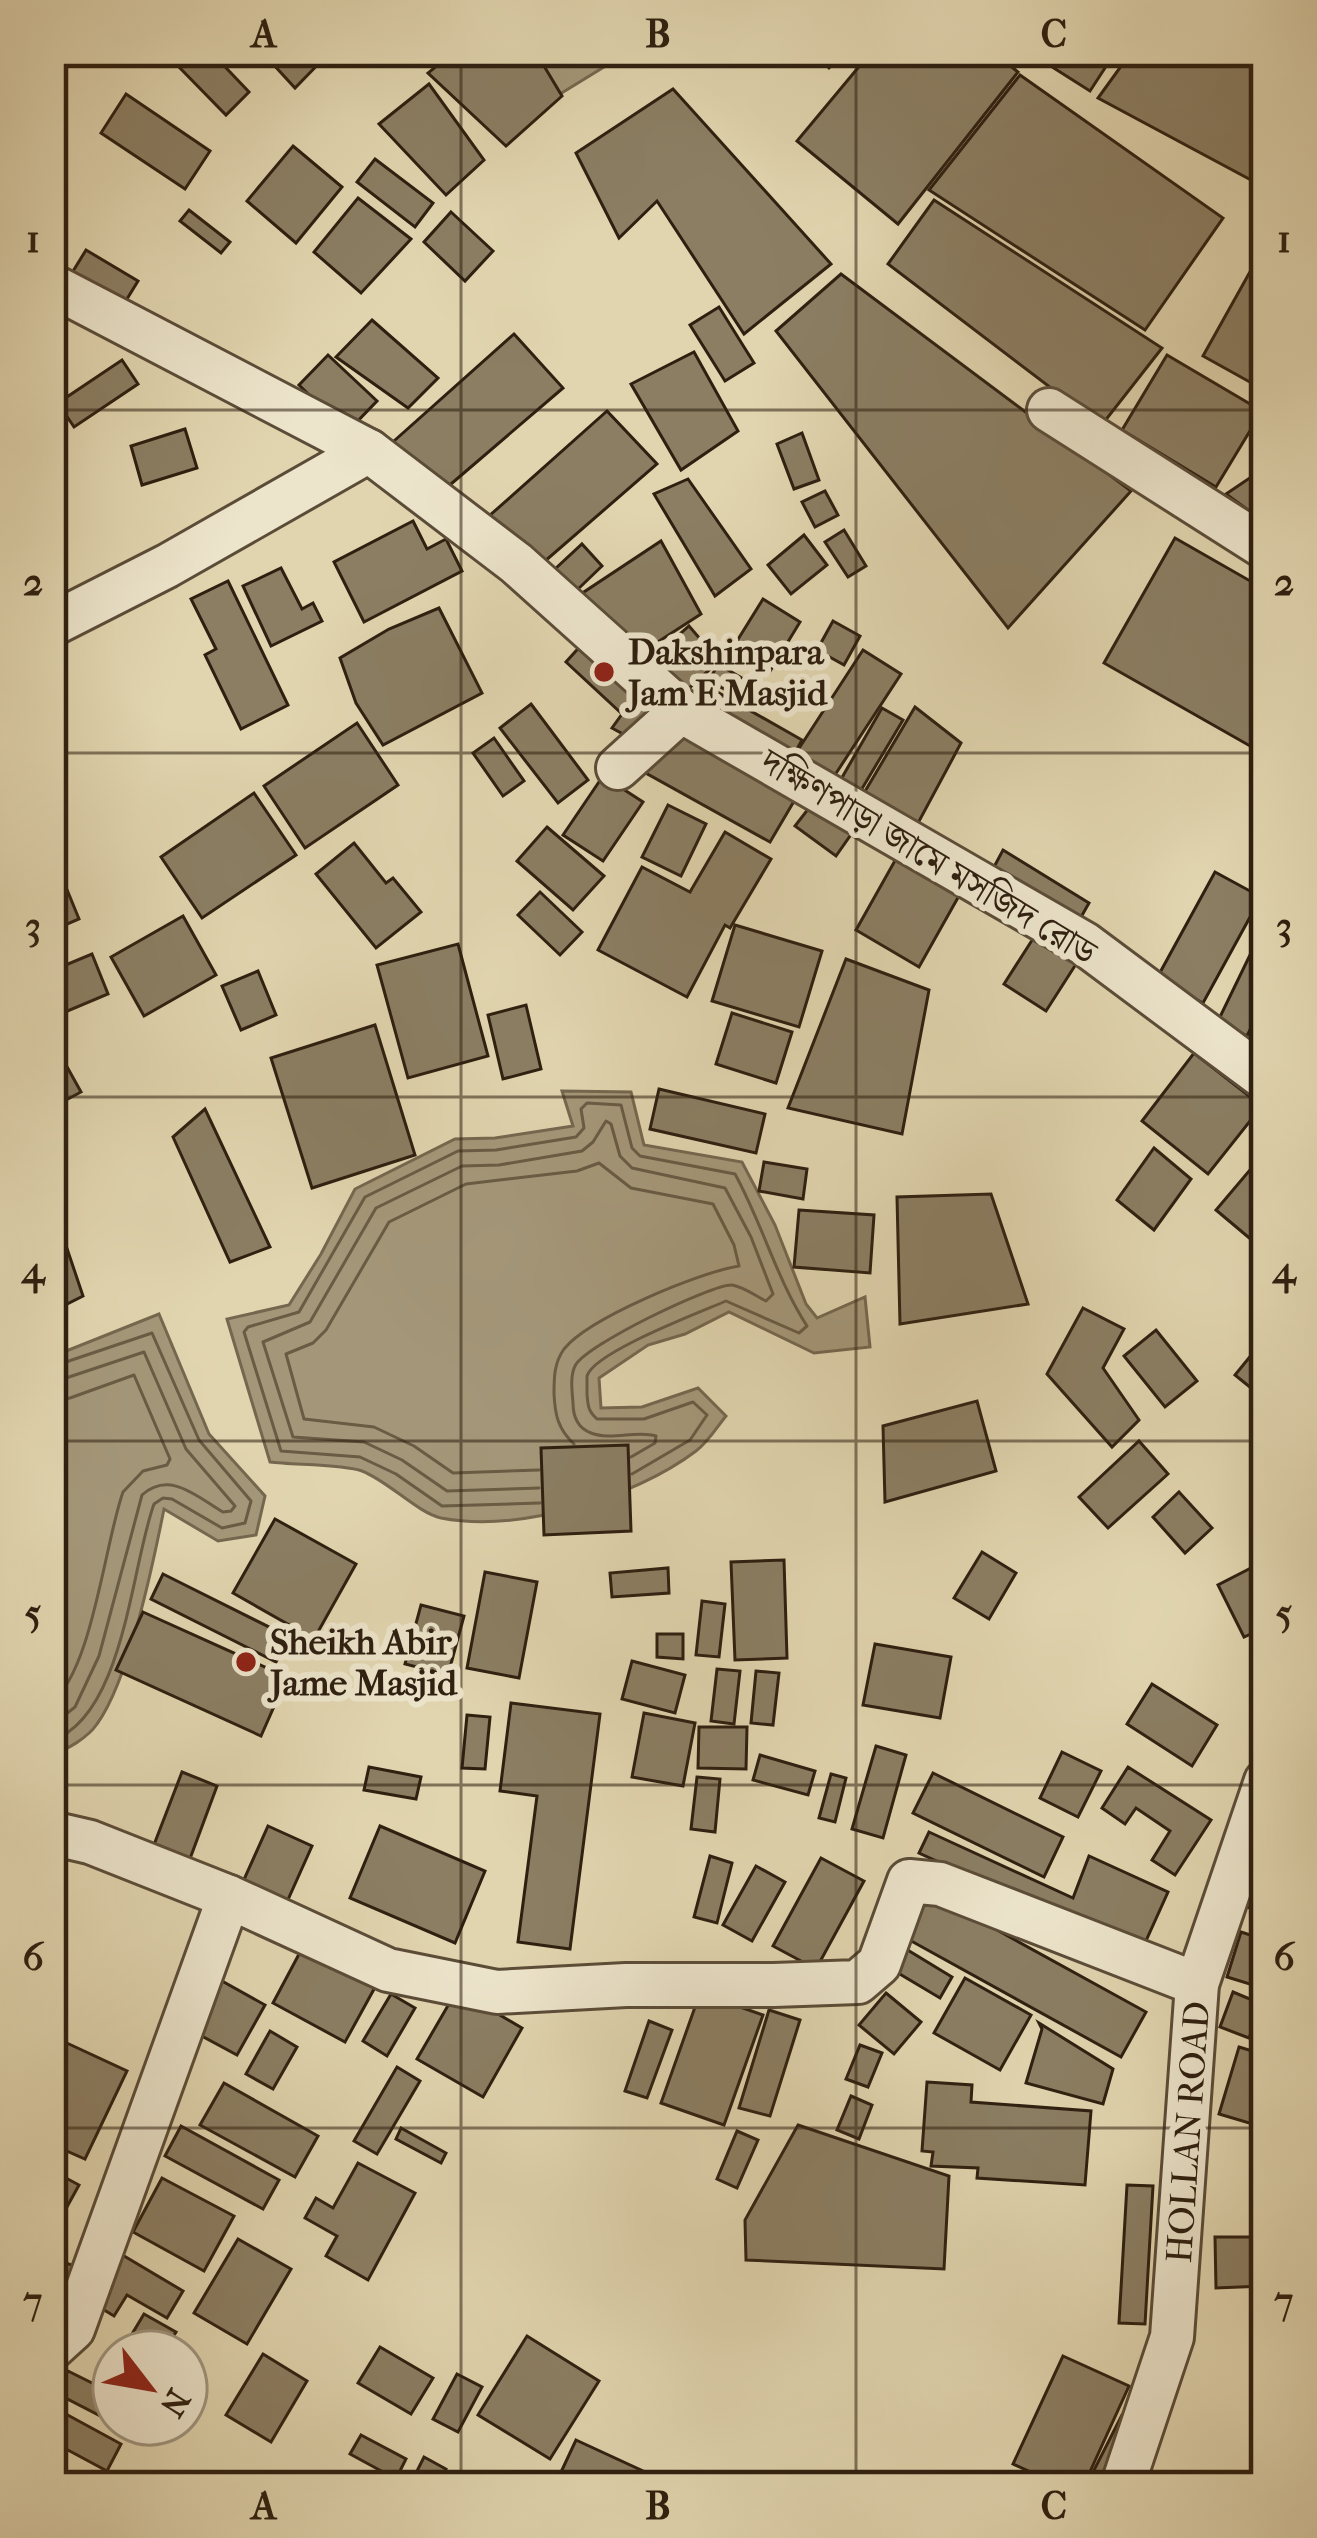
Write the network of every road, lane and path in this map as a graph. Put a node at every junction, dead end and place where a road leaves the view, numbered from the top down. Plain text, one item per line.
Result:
1 (51, 285) edge
2 (1049, 410) dead end
3 (369, 451) junction
4 (1266, 548) edge
5 (51, 625) edge
6 (681, 711) junction
7 (618, 768) dead end
8 (1266, 1079) edge
9 (1266, 1780) edge
10 (51, 1833) edge
11 (229, 1897) junction
12 (1197, 1984) junction
13 (51, 2349) edge
14 (1121, 2487) edge

1 - 3 street, দক্ষিণপাড়া জামে মসজিদ রোড
2 - 4 street
3 - 5 street
3 - 6 street, দক্ষিণপাড়া জামে মসজিদ রোড
6 - 7 street
6 - 8 street, দক্ষিণপাড়া জামে মসজিদ রোড
9 - 12 street, HOLLAN ROAD
10 - 11 street
11 - 12 street
11 - 13 street
12 - 14 street, HOLLAN ROAD

